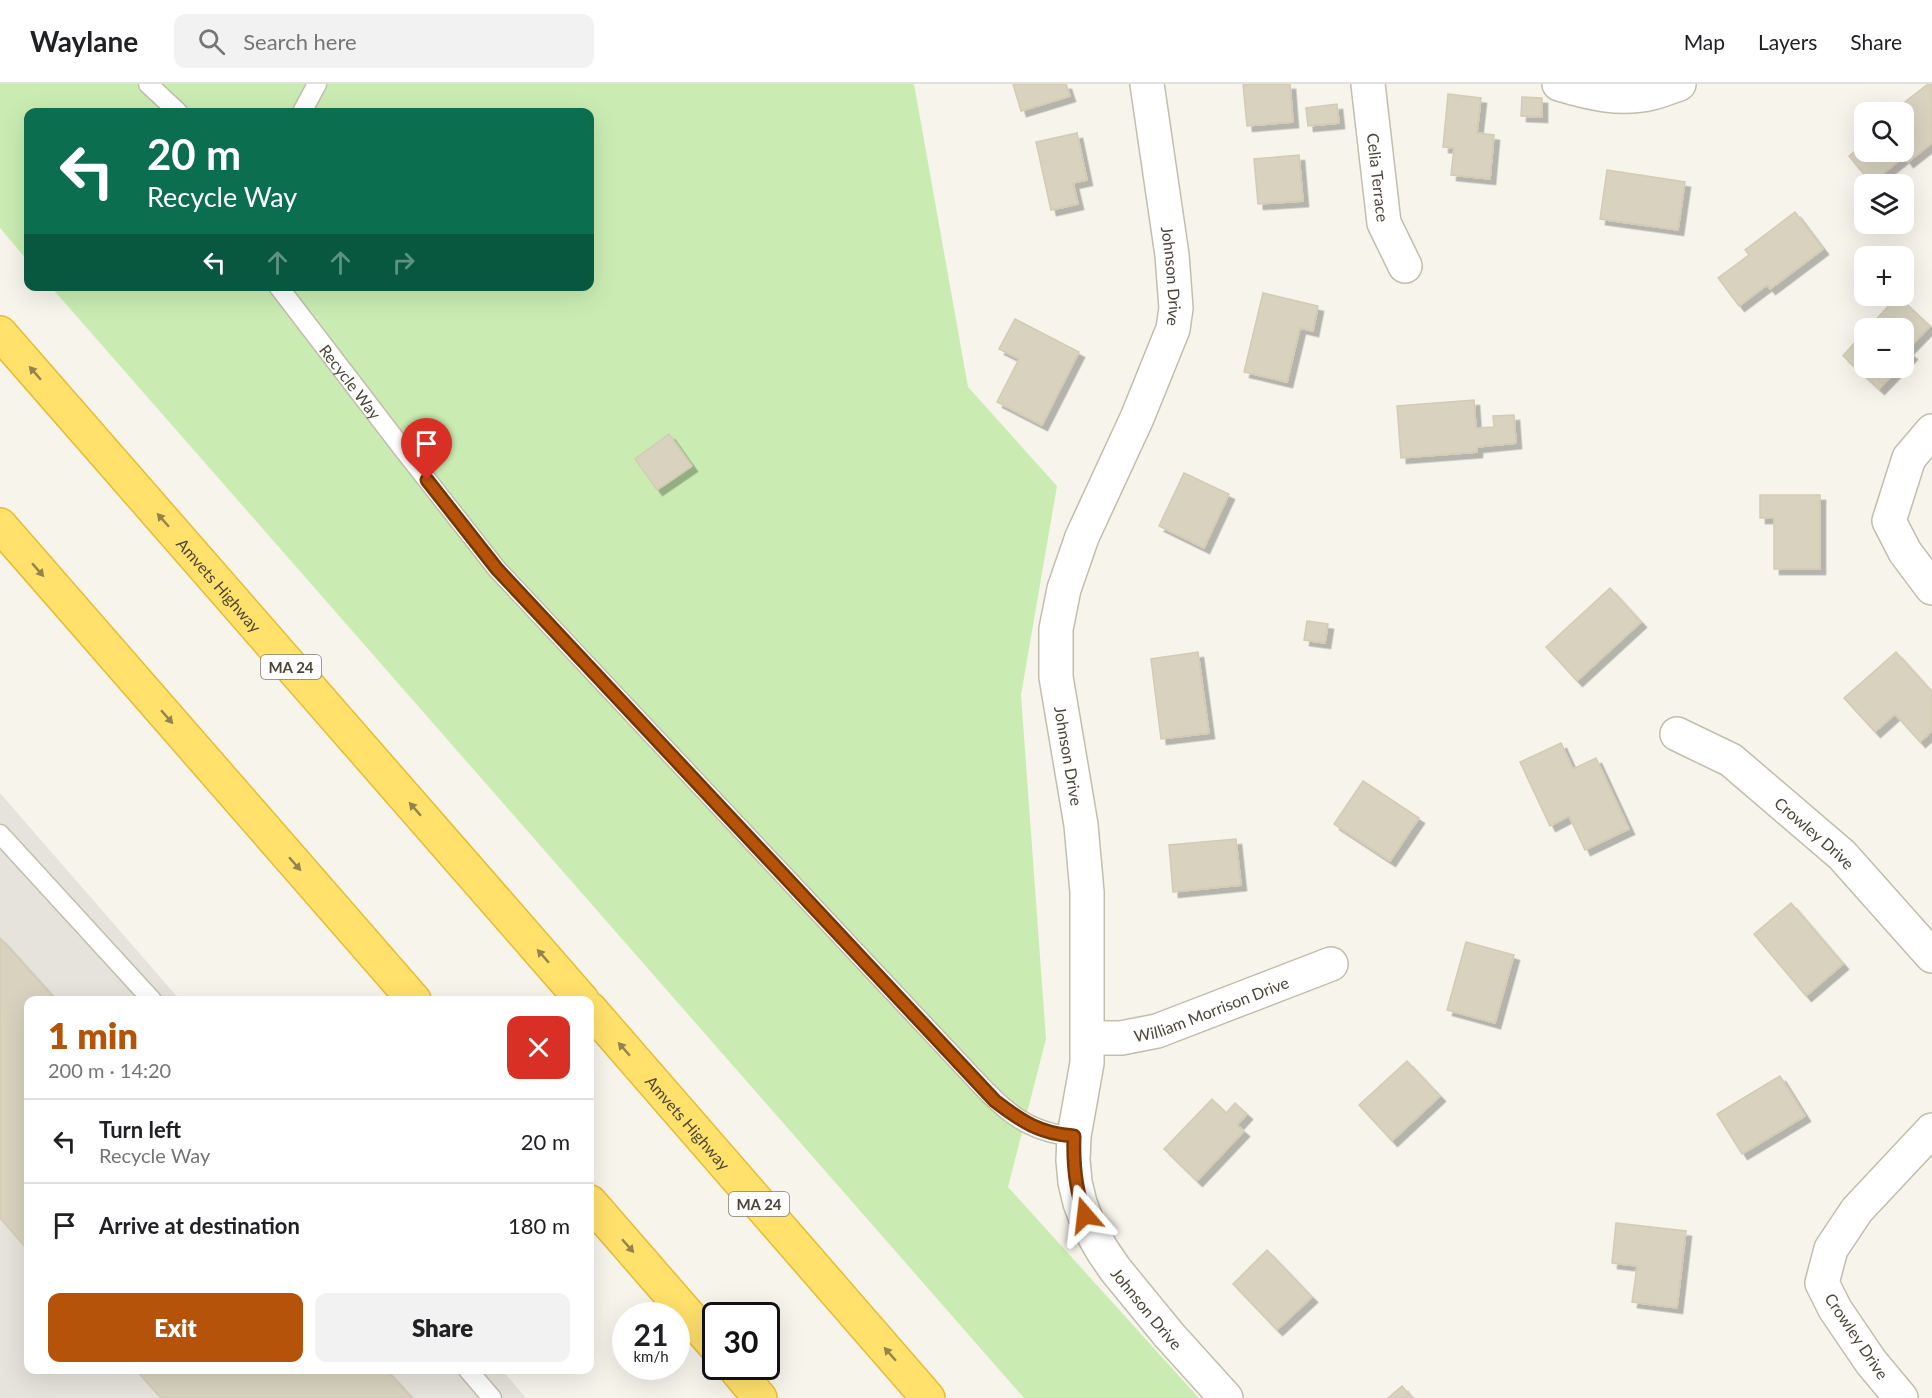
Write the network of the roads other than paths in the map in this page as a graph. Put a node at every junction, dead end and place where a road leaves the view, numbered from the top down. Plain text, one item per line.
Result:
1 (147, 84) edge
2 (317, 84) edge
3 (1147, 84) edge
4 (1368, 84) edge
5 (1558, 84) edge
6 (1678, 84) edge
7 (174, 108) edge
8 (304, 108) edge
9 (1405, 266) dead end
10 (282, 291) edge
11 (0, 333) edge
12 (1932, 431) edge
13 (0, 525) edge
14 (1932, 588) edge
15 (1677, 734) dead end
16 (0, 834) edge
17 (1932, 956) edge
18 (1331, 964) dead end
19 (148, 996) edge
20 (411, 996) edge
21 (579, 996) edge
22 (594, 1014) edge
23 (1088, 1038) junction
24 (1932, 1130) edge
25 (1074, 1136) junction
26 (594, 1207) edge
27 (702, 1331) edge
28 (471, 1374) edge
29 (745, 1380) edge
30 (492, 1398) edge
31 (760, 1398) edge
32 (928, 1398) edge
33 (1226, 1398) edge
34 (1901, 1398) edge

1 - 7 lane
2 - 8 lane
3 - 23 street, Johnson Drive
4 - 9 street, Celia Terrace
5 - 6 street
10 - 25 lane, Recycle Way
21 -> 11 highway, Amvets Highway / MA 24
12 - 14 street
13 -> 20 highway
15 - 17 street, Crowley Drive
16 - 19 lane
18 - 23 street, William Morrison Drive
32 -> 22 highway, Amvets Highway / MA 24
23 - 25 street, Johnson Drive
24 - 34 street, Crowley Drive
25 - 33 street, Johnson Drive
26 -> 27 highway
28 - 30 lane
29 - 31 highway

